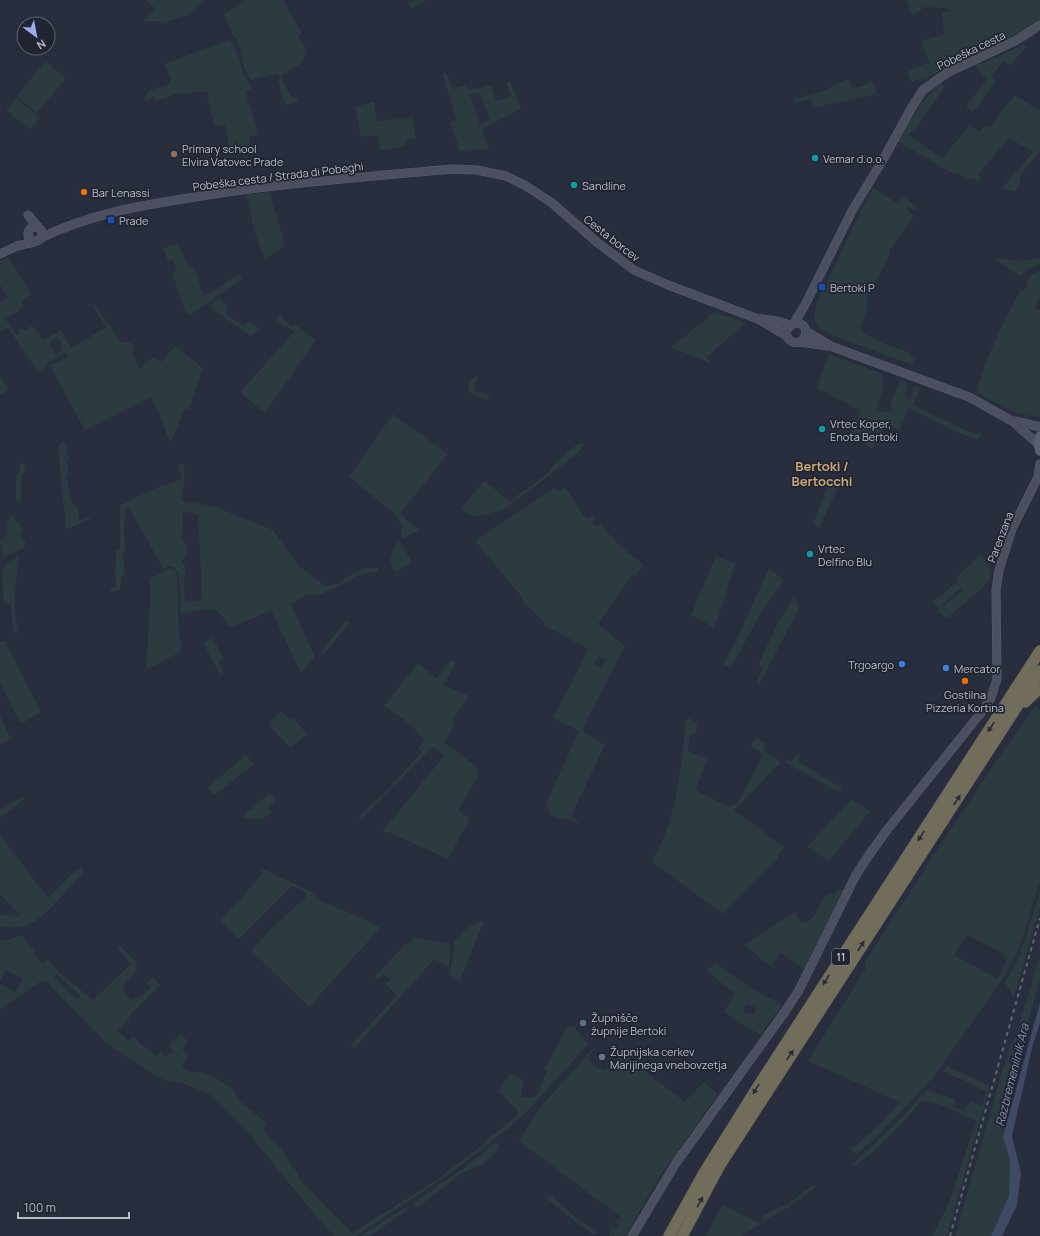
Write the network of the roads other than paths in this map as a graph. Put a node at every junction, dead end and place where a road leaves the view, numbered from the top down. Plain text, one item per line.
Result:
1 (1040, 25) edge
2 (506, 176) joint
3 (39, 228) junction
4 (55, 231) junction
5 (33, 237) junction
6 (0, 254) edge
7 (804, 307) junction
8 (758, 319) junction
9 (792, 324) junction
10 (804, 328) junction
11 (787, 336) junction
12 (800, 342) junction
13 (833, 347) junction
14 (1012, 421) junction
15 (1040, 427) edge
16 (1039, 444) edge
17 (1040, 464) edge
18 (1039, 476) edge
19 (1040, 651) edge
20 (1040, 671) edge
21 (1040, 688) edge
22 (1013, 713) junction
23 (632, 1236) edge
24 (669, 1236) edge
25 (682, 1236) edge

1 - 7 street, Pobeška cesta
2 - 4 street, Pobeška cesta / Strada di Pobeghi
2 - 8 street, Cesta borcev
3 - 4 street, Pobeška cesta / Strada di Pobeghi
3 - 5 street, Pobeška cesta / Strada di Pobeghi
3 - 5 street
3 - 5 street
4 - 5 street, Pobeška cesta / Strada di Pobeghi
5 - 6 street, Pobeška cesta / Strada di Pobeghi
7 - 9 street
7 - 10 street
8 - 9 street, Cesta borcev
8 - 11 street, Cesta borcev
9 - 10 street
9 - 11 street
10 - 12 street
10 - 13 street
11 - 12 street
12 - 13 street
13 - 14 street
14 - 15 street
14 - 16 street
17 - 18 street, Parenzana
18 - 23 street, Parenzana
19 -> 24 highway, 11
20 - 22 highway, 11
21 - 22 highway
25 -> 22 highway, 11

